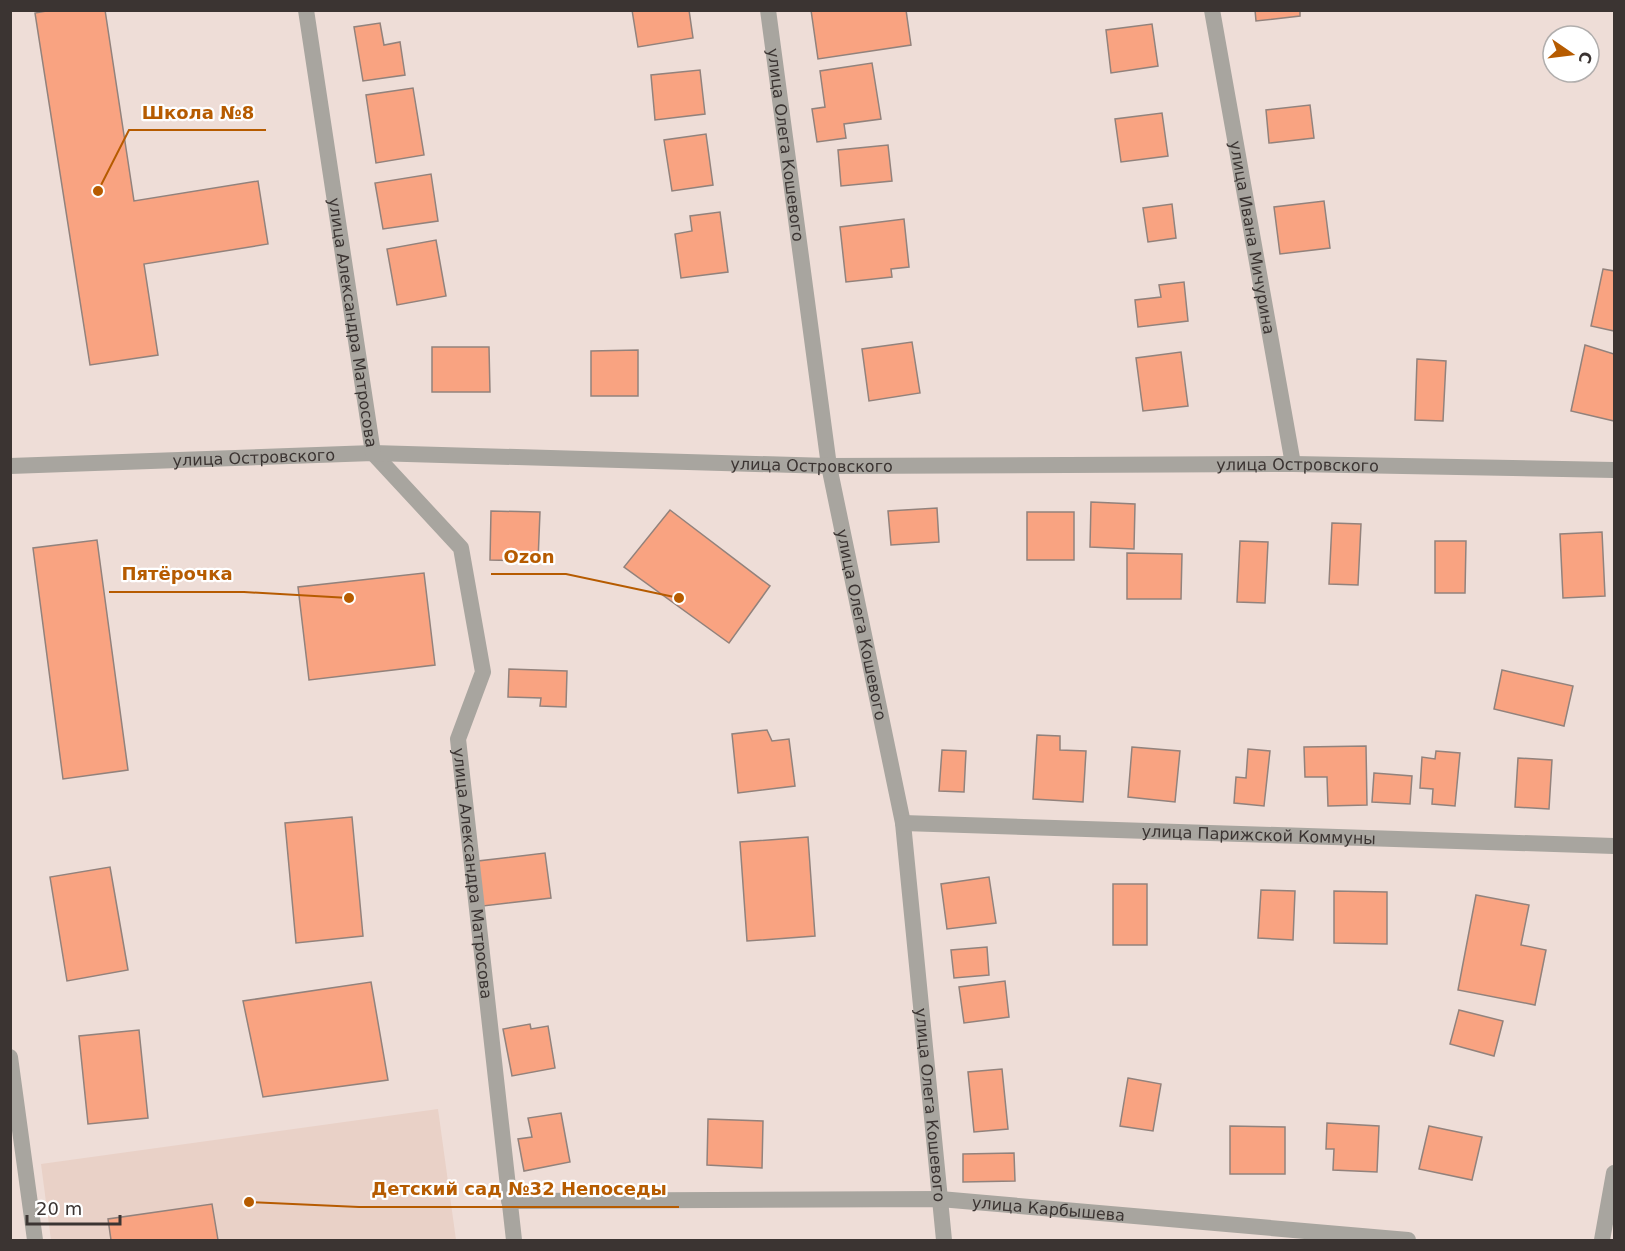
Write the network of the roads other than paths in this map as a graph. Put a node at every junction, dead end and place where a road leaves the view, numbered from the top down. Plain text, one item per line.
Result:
1 (306, 10) edge
2 (768, 10) edge
3 (1212, 10) edge
4 (372, 453) junction
5 (1293, 464) junction
6 (10, 466) edge
7 (829, 466) junction
8 (1614, 471) edge
9 (903, 823) junction
10 (1614, 846) edge
11 (10, 1057) edge
12 (17, 1154) edge
13 (1614, 1173) edge
14 (940, 1199) junction
15 (509, 1201) junction
16 (35, 1240) edge
17 (514, 1240) edge
18 (944, 1240) edge
19 (1408, 1240) edge
20 (1602, 1240) edge

1 - 4 street, улица Александра Матросова
2 - 7 street, улица Олега Кошевого
3 - 5 street, улица Ивана Мичурина
4 - 6 street, улица Островского
4 - 7 street, улица Островского
4 - 15 street, улица Александра Матросова
5 - 7 street, улица Островского
5 - 8 street, улица Островского
7 - 9 street, улица Олега Кошевого
9 - 10 street, улица Парижской Коммуны
9 - 14 street, улица Олега Кошевого
11 - 12 street
12 - 16 street
13 - 20 street
14 - 15 street, улица Карбышева
14 - 18 street, улица Олега Кошевого
14 - 19 street, улица Карбышева
15 - 17 street, улица Александра Матросова

